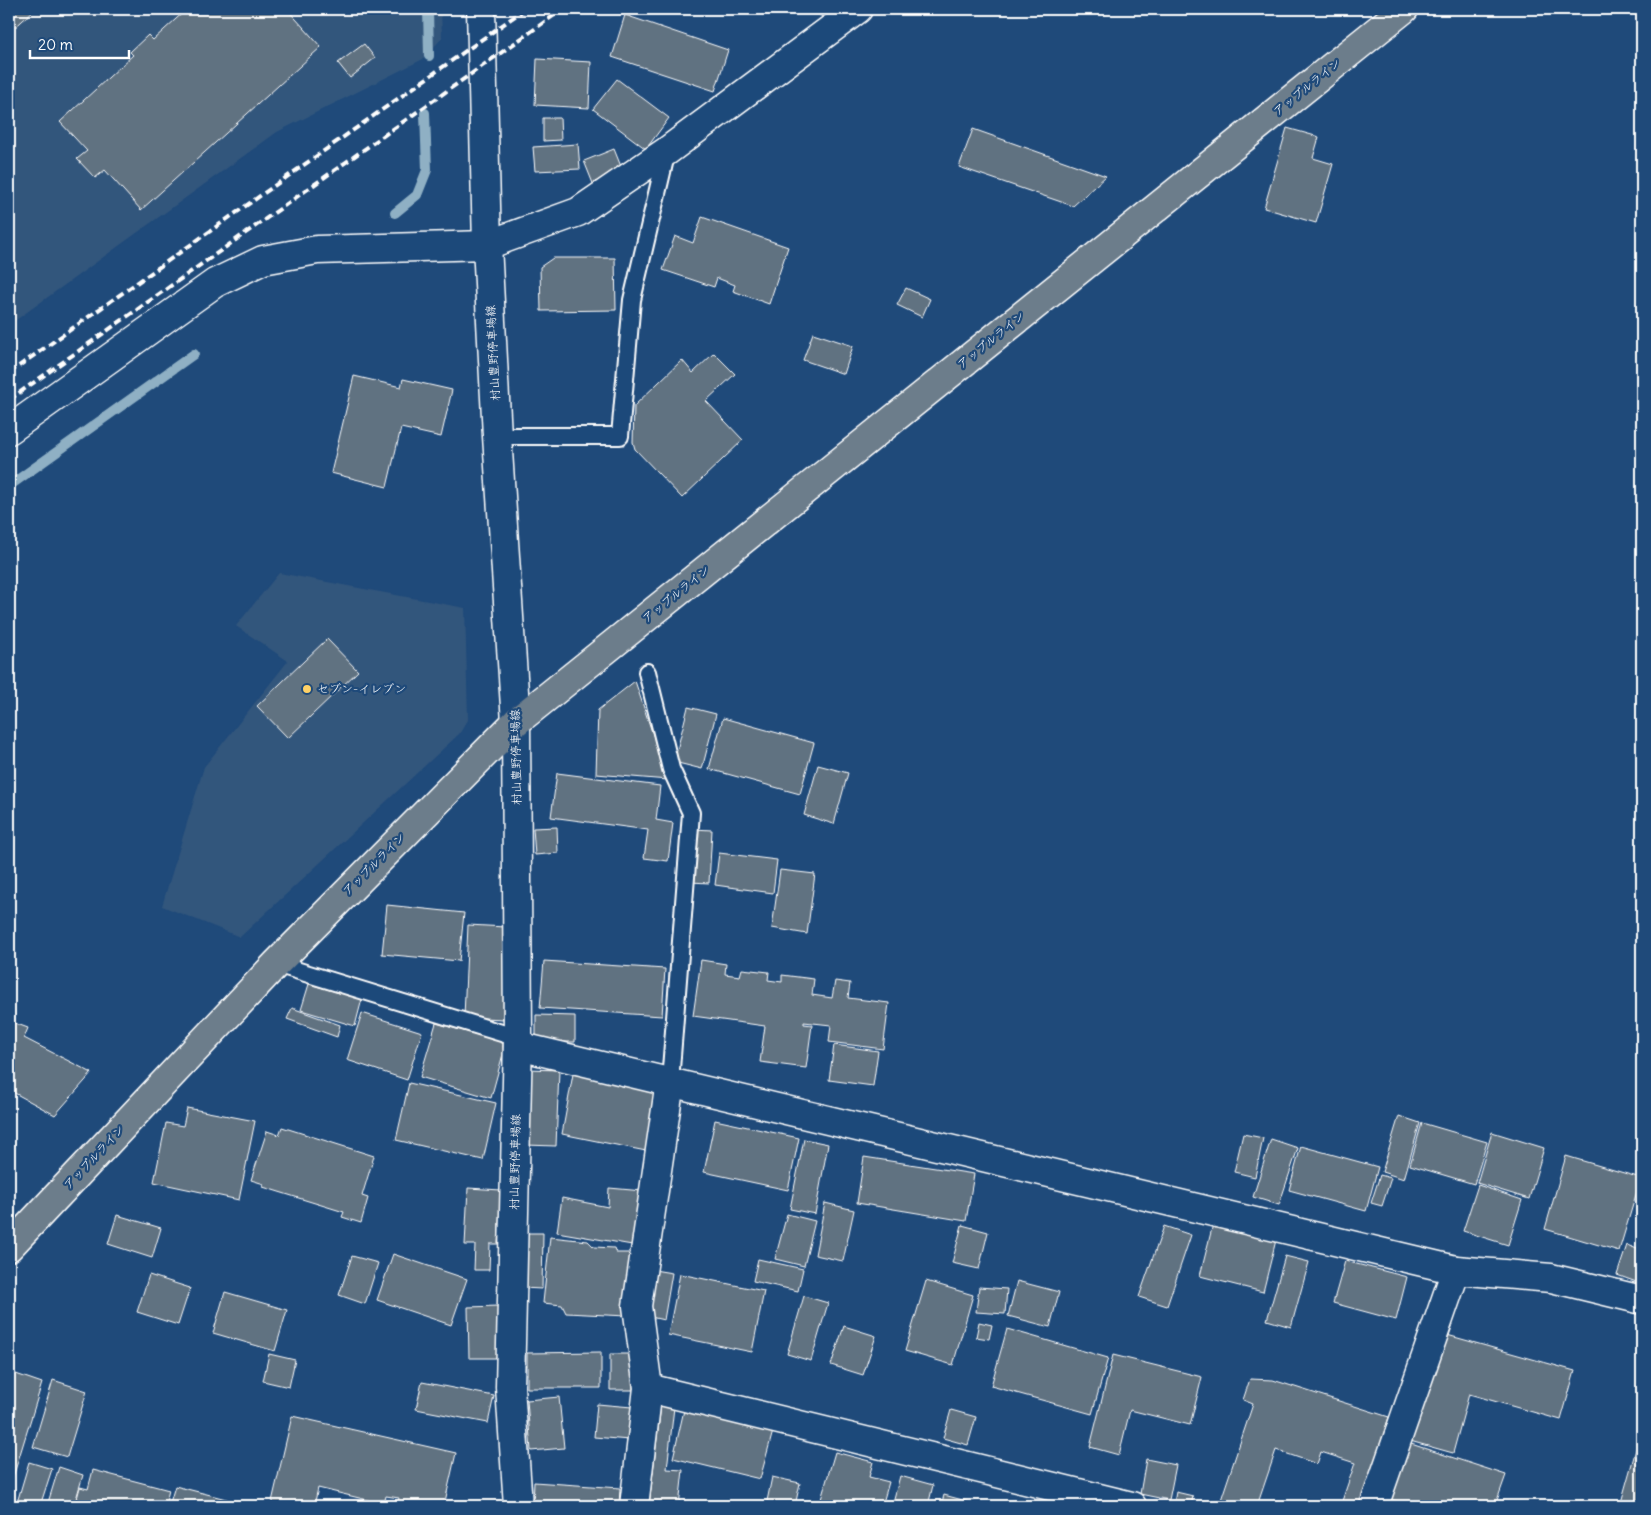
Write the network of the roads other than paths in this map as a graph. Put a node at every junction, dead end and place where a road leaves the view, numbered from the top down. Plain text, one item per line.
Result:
1 (481, 9) edge
2 (858, 9) edge
3 (1404, 9) edge
4 (667, 151) junction
5 (487, 246) junction
6 (9, 430) edge
7 (497, 436) junction
8 (647, 672) dead end
9 (516, 722) junction
10 (276, 964) junction
11 (518, 1042) junction
12 (670, 1082) junction
13 (9, 1247) edge
14 (1456, 1270) junction
15 (1642, 1300) edge
16 (648, 1388) junction
17 (518, 1506) edge
18 (634, 1506) edge
19 (1132, 1506) edge
20 (1374, 1506) edge

1 - 5 street, 村山豊野停車場線
2 - 4 street
3 - 9 highway, アップルライン
4 - 5 street
4 - 7 lane
5 - 6 street
5 - 7 street, 村山豊野停車場線
7 - 9 street, 村山豊野停車場線
8 - 12 lane
9 - 10 highway, アップルライン
9 - 11 street, 村山豊野停車場線
10 - 11 lane
10 - 13 highway, アップルライン
11 - 12 street
11 - 17 street, 村山豊野停車場線
12 - 14 street
12 - 16 street
14 - 15 street
14 - 20 street
16 - 18 street
16 - 19 street

